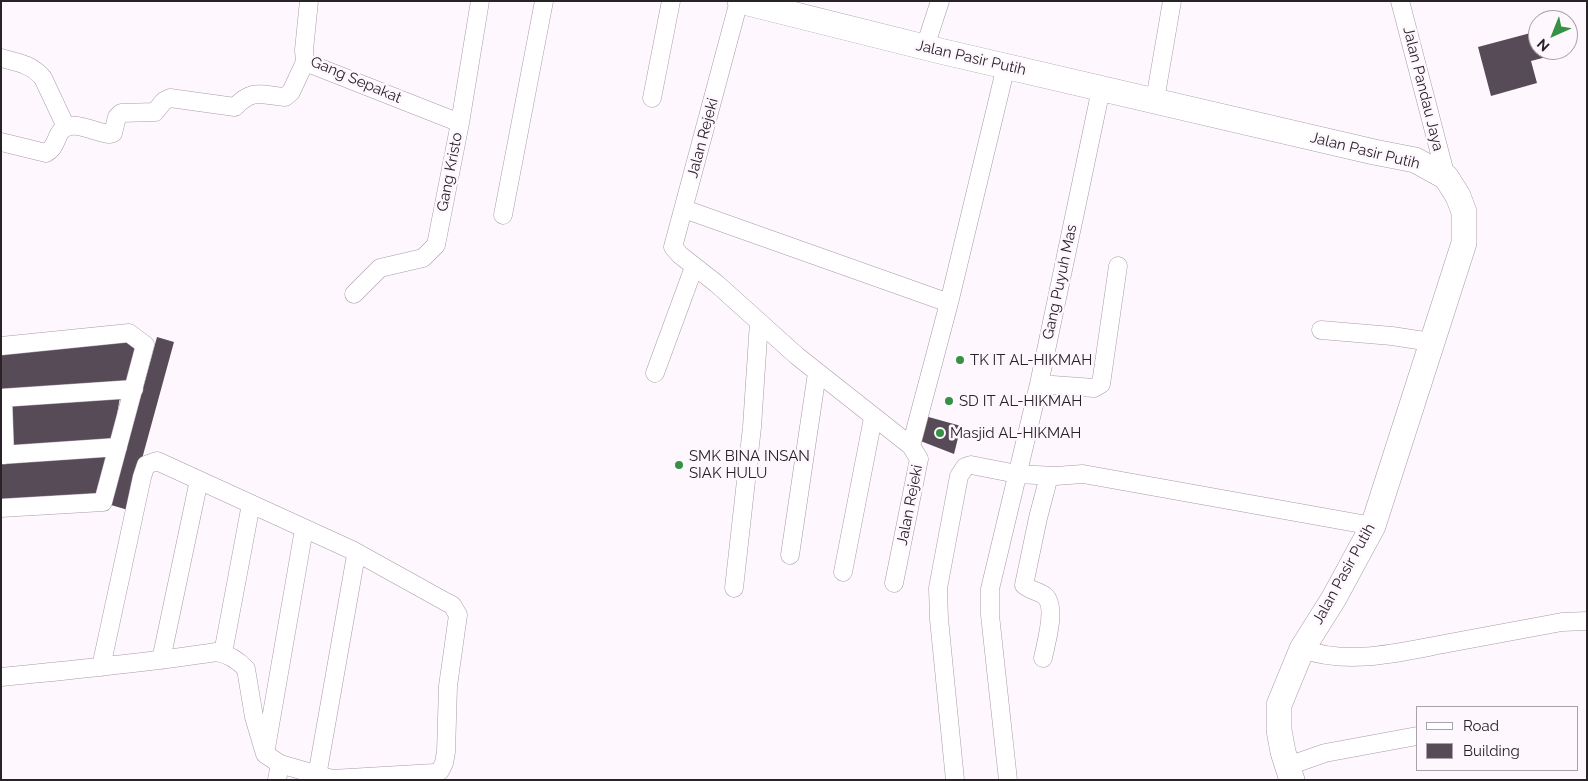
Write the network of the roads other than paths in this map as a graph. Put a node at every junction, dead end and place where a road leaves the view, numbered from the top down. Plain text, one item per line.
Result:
1 (308, 1) edge
2 (480, 1) edge
3 (544, 1) edge
4 (671, 1) edge
5 (740, 1) edge
6 (940, 1) edge
7 (1172, 1) edge
8 (1400, 1) edge
9 (925, 48) junction
10 (1, 58) edge
11 (305, 62) junction
12 (1006, 66) junction
13 (1101, 89) junction
14 (652, 98) dead end
15 (1155, 100) junction
16 (460, 122) junction
17 (66, 127) junction
18 (1, 142) edge
19 (1446, 177) junction
20 (684, 209) junction
21 (503, 214) dead end
22 (1118, 266) dead end
23 (694, 267) junction
24 (354, 294) dead end
25 (949, 303) junction
26 (759, 322) junction
27 (1321, 330) dead end
28 (1431, 342) junction
29 (1, 346) edge
30 (817, 372) junction
31 (655, 373) dead end
32 (1039, 384) junction
33 (134, 389) junction
34 (2, 398) edge
35 (873, 418) junction
36 (911, 446) junction
37 (118, 447) junction
38 (3, 455) edge
39 (1018, 474) junction
40 (1049, 476) junction
41 (198, 480) junction
42 (251, 504) junction
43 (1, 508) edge
44 (1373, 526) junction
45 (304, 528) junction
46 (354, 551) junction
47 (790, 555) dead end
48 (844, 572) dead end
49 (894, 583) dead end
50 (734, 588) dead end
51 (1587, 621) edge
52 (1302, 649) junction
53 (223, 653) junction
54 (1043, 658) dead end
55 (161, 660) junction
56 (101, 667) junction
57 (1, 676) edge
58 (1416, 736) edge
59 (265, 754) junction
60 (279, 772) edge
61 (1290, 773) edge
62 (327, 778) edge
63 (955, 780) edge
64 (1008, 780) edge

1 - 11 street, Gang Sepakat
2 - 16 street, Gang Kristo
3 - 21 street
4 - 14 street
5 - 9 highway, Jalan Pasir Putih
5 - 20 street, Jalan Rejeki
6 - 9 street
7 - 15 street
8 - 19 street, Jalan Pandau Jaya
9 - 12 highway, Jalan Pasir Putih
10 - 17 street
11 - 16 street, Gang Sepakat
11 - 17 street
12 - 13 highway, Jalan Pasir Putih
12 - 25 street
13 - 15 highway, Jalan Pasir Putih
13 - 32 street, Gang Puyuh Mas
15 - 19 highway, Jalan Pasir Putih
16 - 24 street, Gang Kristo
17 - 18 street
19 - 28 highway, Jalan Pasir Putih
20 - 23 street, Jalan Rejeki
20 - 25 street
22 - 32 street
23 - 26 street, Jalan Rejeki
23 - 31 street
25 - 36 street
26 - 30 street, Jalan Rejeki
26 - 50 street
27 - 28 street
28 - 44 highway, Jalan Pasir Putih
29 - 33 street
30 - 35 street, Jalan Rejeki
30 - 47 street
32 - 39 street, Gang Puyuh Mas
33 - 34 street
33 - 37 street
34 - 38 street
35 - 36 street, Jalan Rejeki
35 - 48 street
36 - 49 street, Jalan Rejeki
37 - 38 street
37 - 43 street
39 - 40 street
39 - 63 street
39 - 64 street, Gang Puyuh Mas
40 - 44 street
40 - 54 street
41 - 42 street
41 - 55 street
41 - 56 street
42 - 45 street
42 - 53 street
44 - 52 highway, Jalan Pasir Putih
45 - 46 street
45 - 59 street
46 - 62 street
46 - 62 street
51 - 52 street
52 - 61 highway, Jalan Pasir Putih
53 - 55 street
53 - 59 street
55 - 56 street
56 - 57 street
58 - 61 street
59 - 60 street
60 - 62 street

